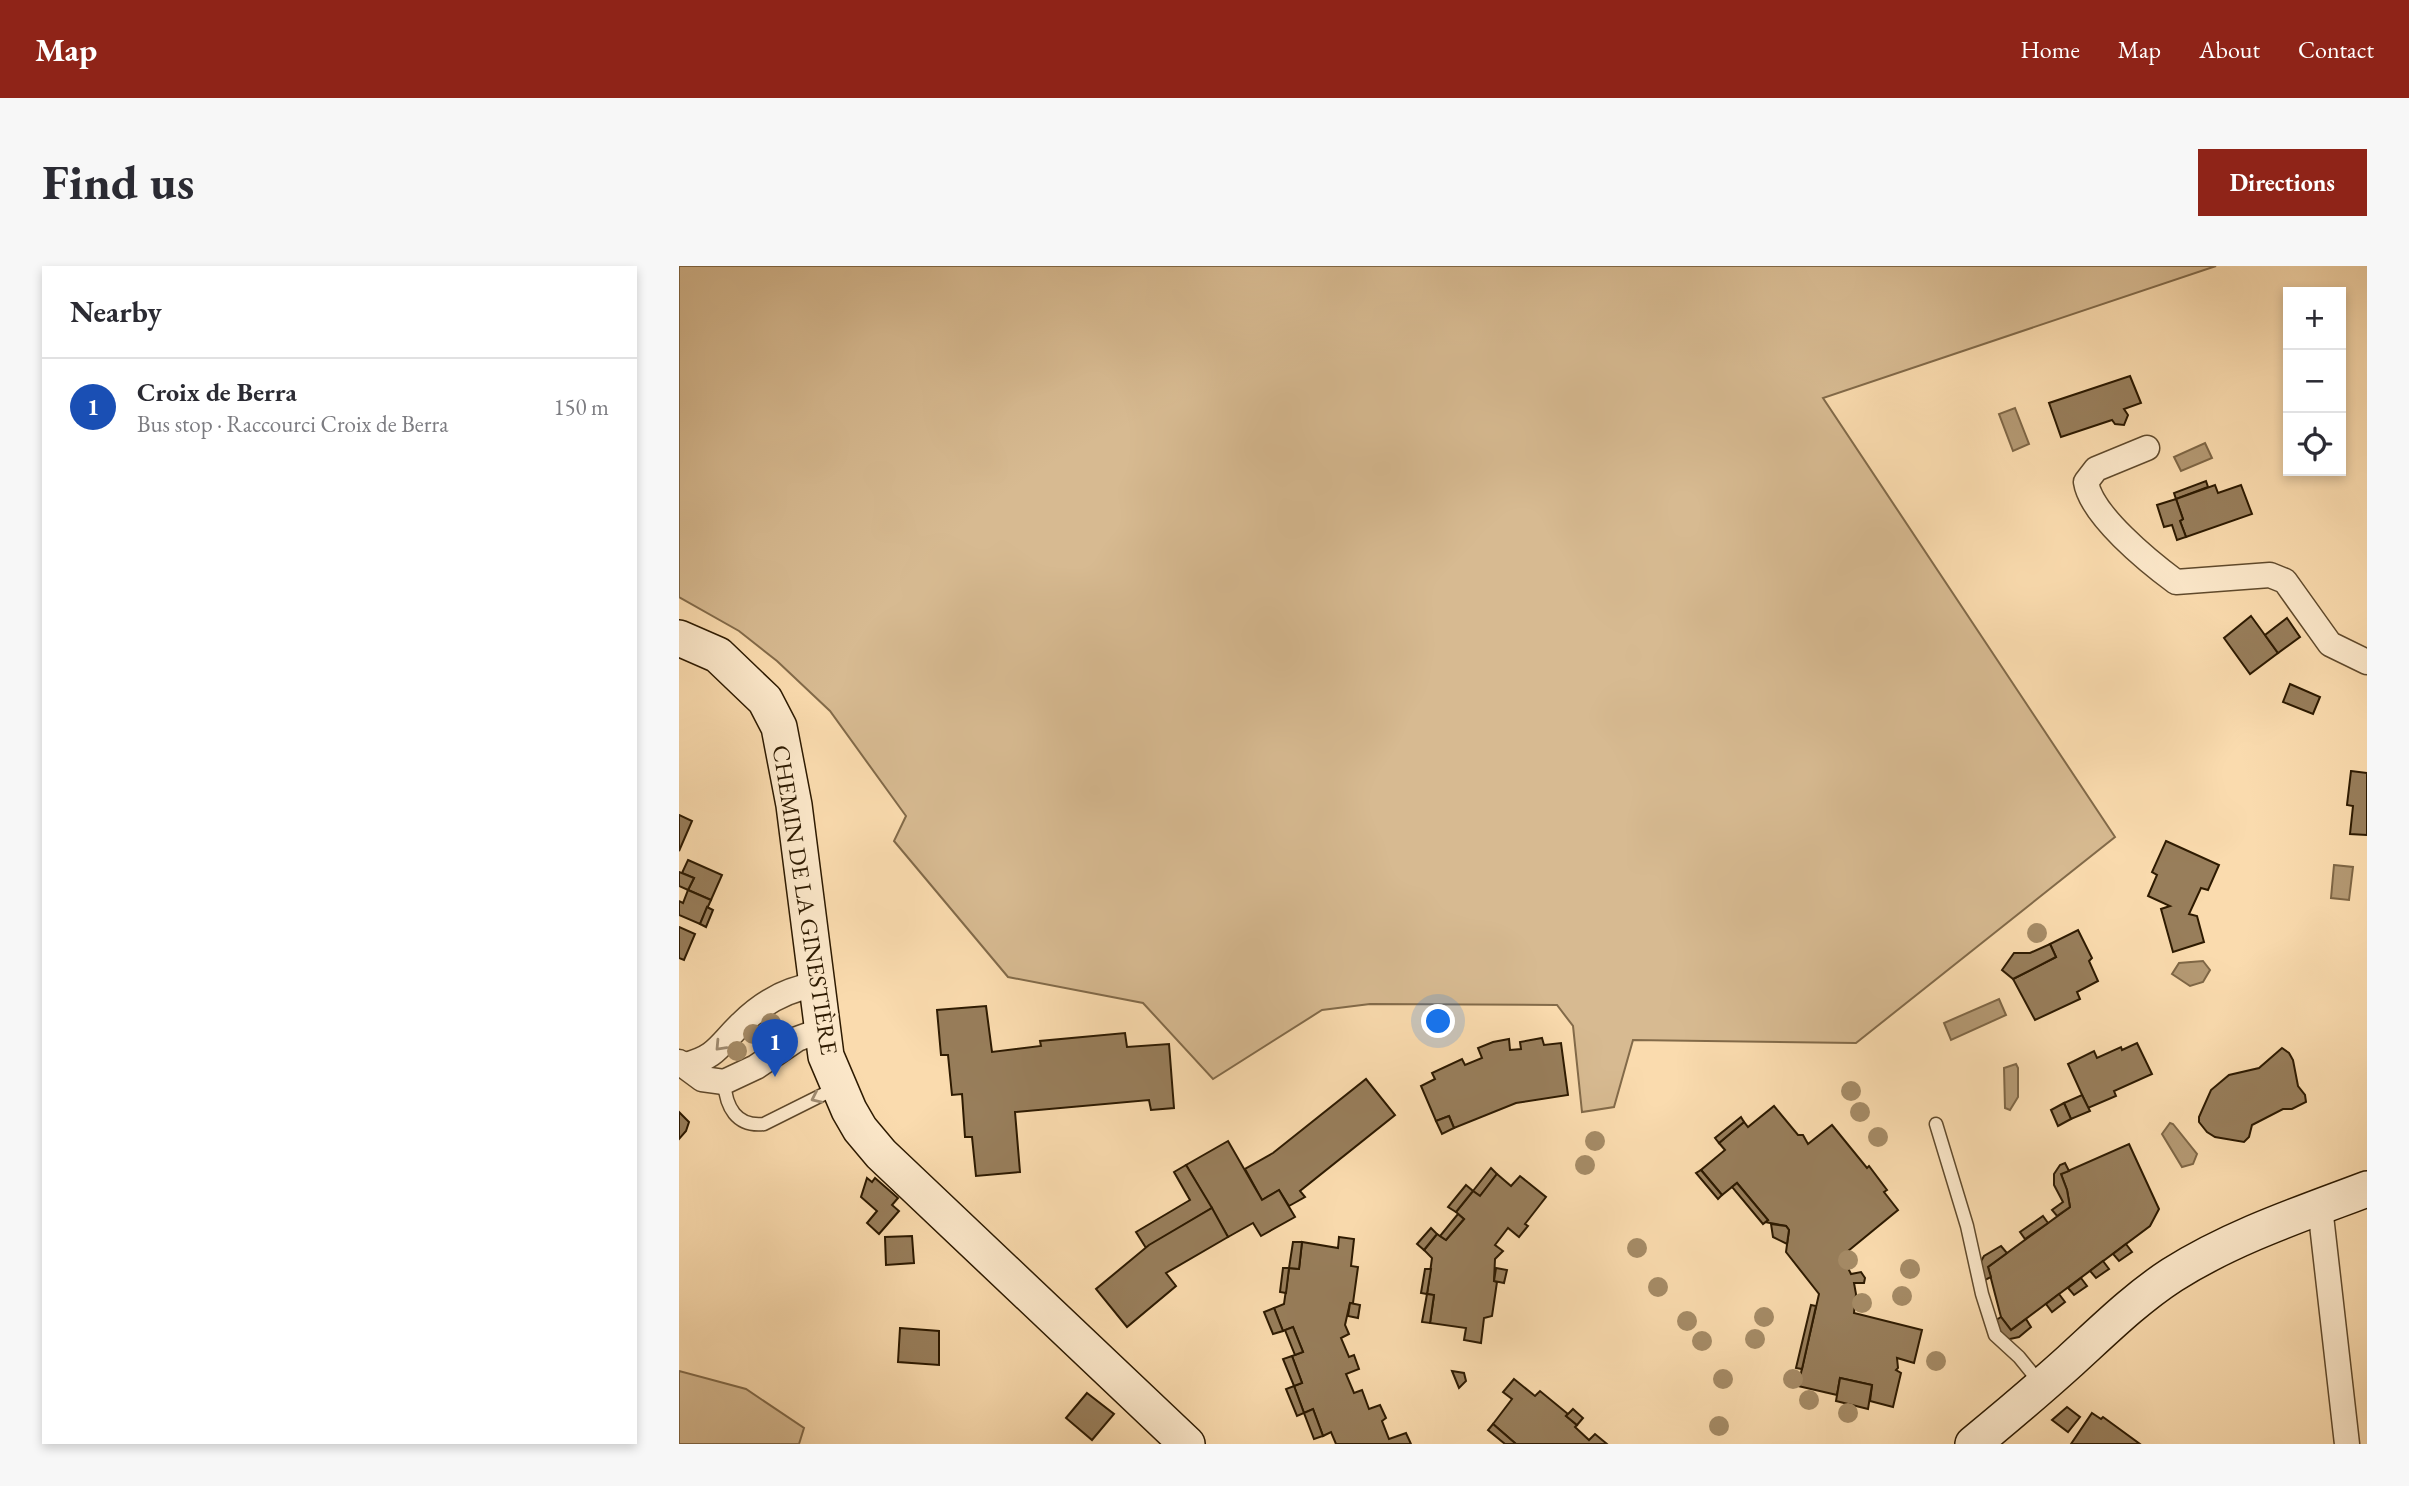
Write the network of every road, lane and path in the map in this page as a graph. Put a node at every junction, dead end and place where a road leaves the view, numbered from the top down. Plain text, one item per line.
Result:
1 (2147, 448) dead end
2 (679, 638) edge
3 (2367, 662) edge
4 (816, 985) junction
5 (822, 1030) junction
6 (682, 1063) edge
7 (725, 1082) junction
8 (838, 1087) junction
9 (1936, 1124) dead end
10 (2367, 1189) edge
11 (2319, 1207) junction
12 (2043, 1385) junction
13 (1187, 1444) edge
14 (1973, 1444) edge
15 (2347, 1444) edge

1 - 3 street
2 - 4 street, CHEMIN DE LA GINESTIÈRE
4 - 5 street, CHEMIN DE LA GINESTIÈRE
4 -> 6 street
5 - 7 street
5 - 8 street, CHEMIN DE LA GINESTIÈRE
6 - 7 street
8 -> 7 lane
8 - 13 street, CHEMIN DE LA GINESTIÈRE
9 - 12 lane
10 - 11 street
11 - 12 street
11 - 15 street
12 - 14 street

